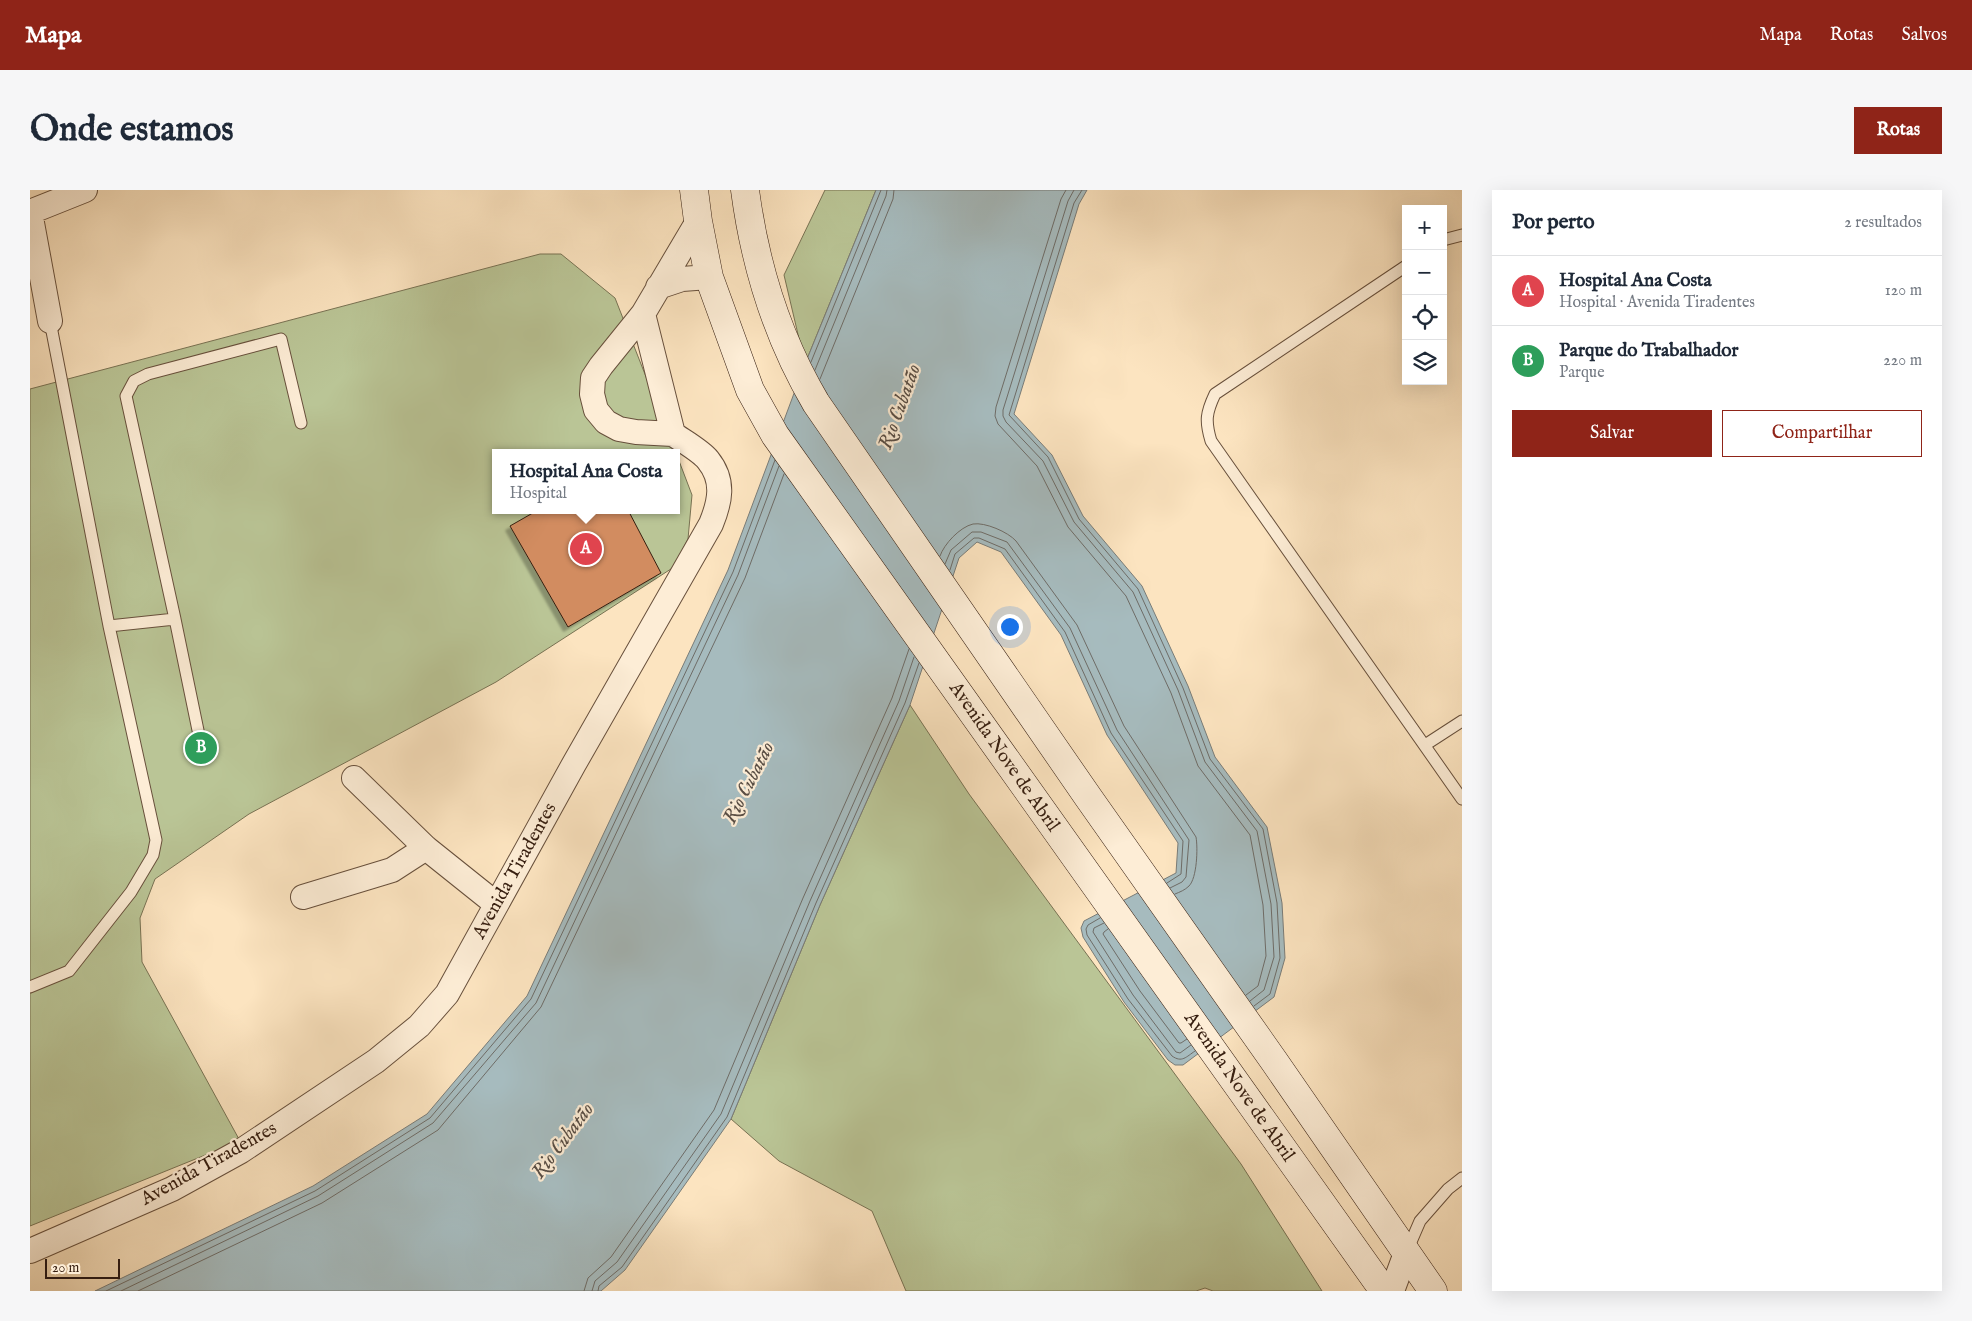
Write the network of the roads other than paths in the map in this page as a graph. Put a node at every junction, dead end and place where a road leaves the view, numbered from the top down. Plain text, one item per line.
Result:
1 (84, 190) edge
2 (694, 190) edge
3 (745, 190) edge
4 (30, 212) edge
5 (698, 222) junction
6 (1462, 235) edge
7 (1447, 239) edge
8 (1402, 269) edge
9 (709, 277) junction
10 (658, 287) junction
11 (643, 314) junction
12 (50, 321) joint
13 (301, 423) dead end
14 (673, 434) junction
15 (175, 619) junction
16 (108, 626) junction
17 (1462, 721) edge
18 (200, 740) dead end
19 (1425, 746) junction
20 (354, 778) dead end
21 (1462, 799) edge
22 (426, 848) junction
23 (303, 896) dead end
24 (496, 904) junction
25 (30, 987) edge
26 (1462, 1178) edge
27 (30, 1251) edge
28 (1406, 1253) junction
29 (1384, 1291) edge
30 (1392, 1291) edge
31 (1433, 1291) edge

1 - 4 street
2 - 5 main road, Avenida Nove de Abril
3 - 28 main road
4 - 12 street
5 - 9 main road, Avenida Nove de Abril
5 - 10 street
6 - 7 lane
8 - 19 lane
9 - 10 street
9 - 29 main road, Avenida Nove de Abril
10 - 11 street
11 - 14 street
11 - 14 street
12 - 16 lane
13 - 15 lane
14 - 24 street, Avenida Tiradentes
15 - 16 lane
15 - 18 lane
16 - 25 lane
17 - 19 lane
19 - 21 lane
20 - 22 street
22 - 23 street
22 - 24 street
24 - 27 street, Avenida Tiradentes
26 - 28 lane
28 - 30 street
28 - 31 main road

